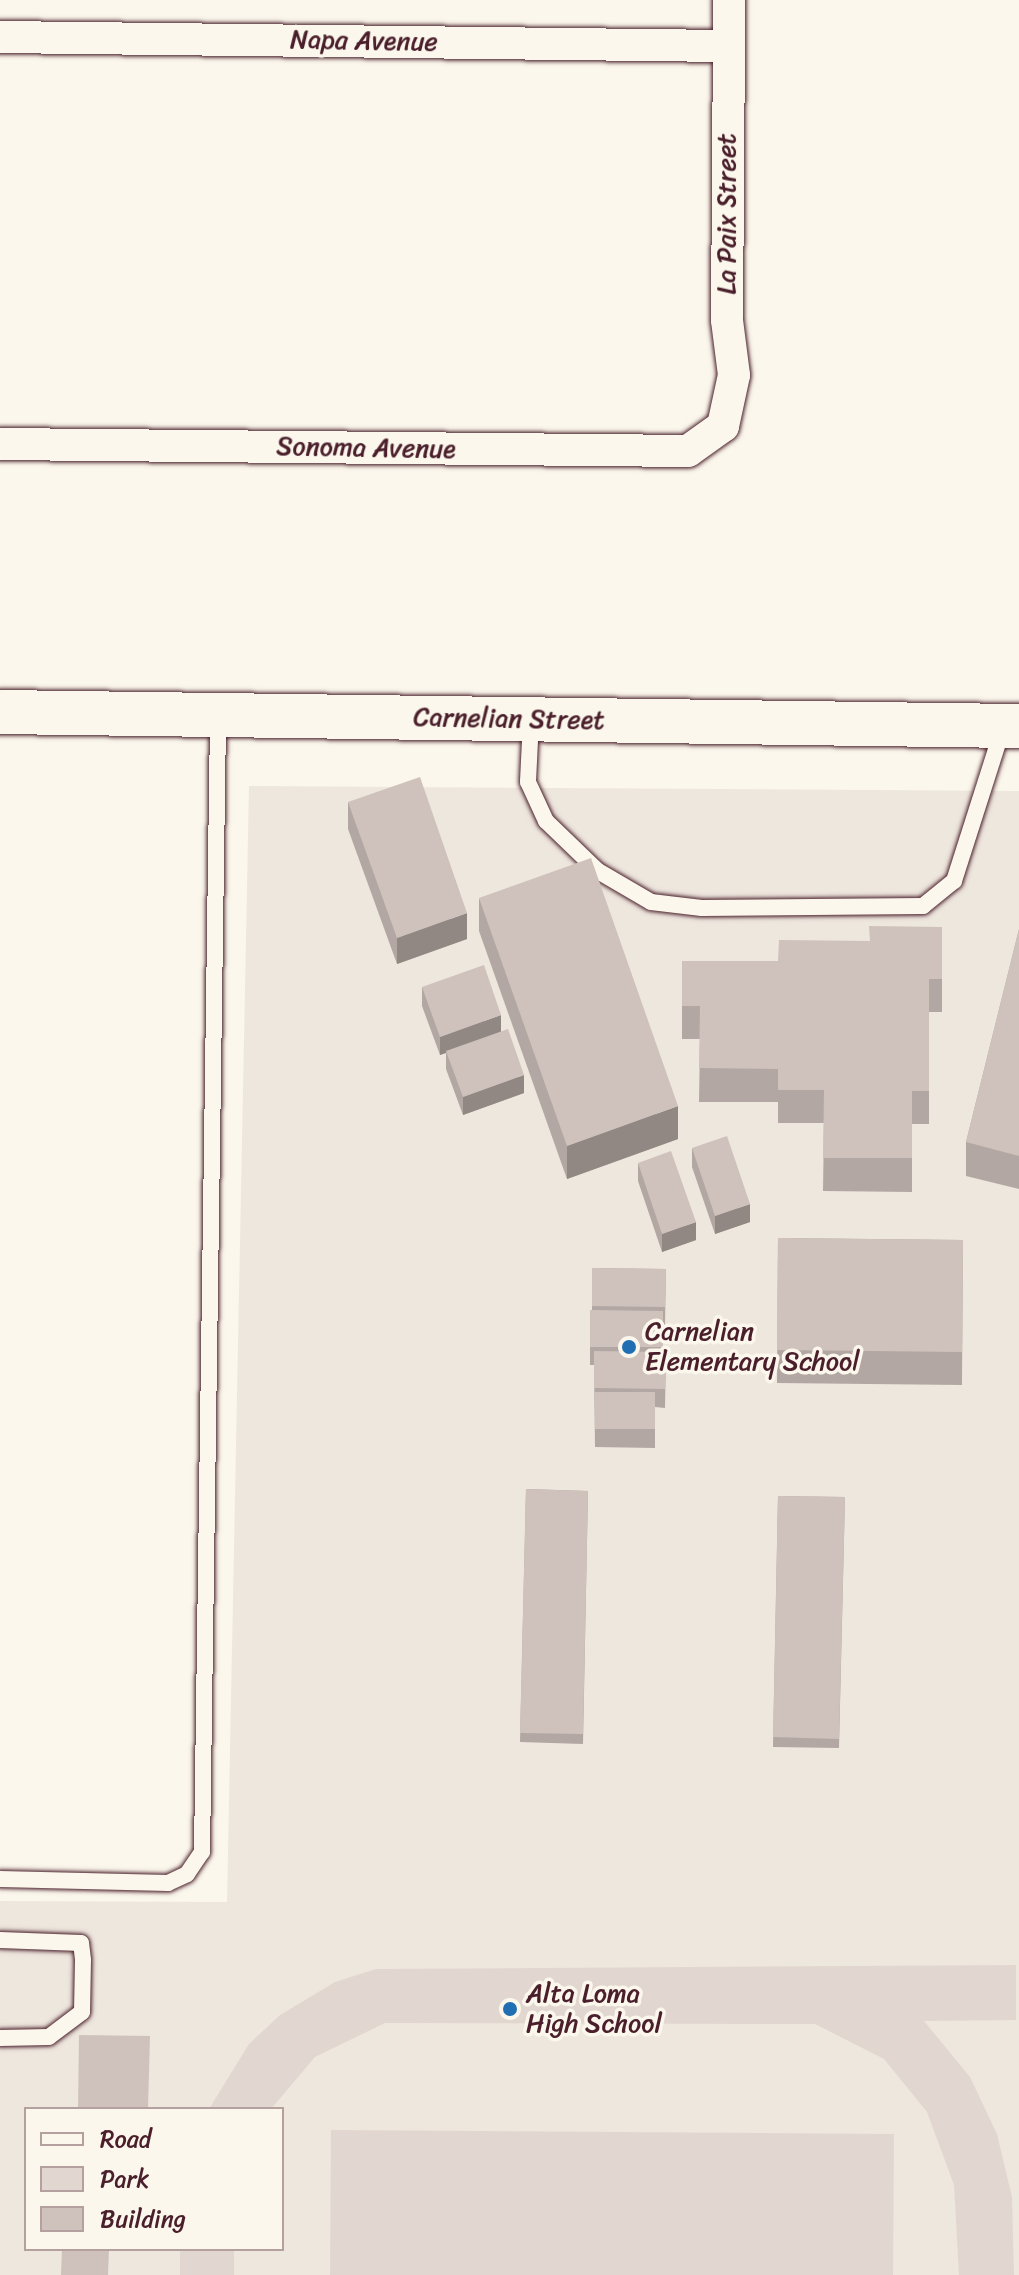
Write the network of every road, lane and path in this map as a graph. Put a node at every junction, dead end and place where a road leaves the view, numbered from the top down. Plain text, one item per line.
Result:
1 (729, 0) edge
2 (0, 37) edge
3 (728, 46) junction
4 (723, 426) joint
5 (0, 444) edge
6 (0, 712) edge
7 (218, 715) junction
8 (531, 719) junction
9 (1011, 726) edge
10 (0, 1879) edge
11 (0, 1940) edge
12 (0, 2038) edge

1 - 3 street, La Paix Street
2 - 3 street, Napa Avenue
3 - 4 street, La Paix Street
4 - 5 street, Sonoma Avenue
6 - 7 main road, Carnelian Street
7 - 8 main road, Carnelian Street
7 - 10 lane
8 - 9 main road, Carnelian Street
8 - 9 lane
11 - 12 lane

